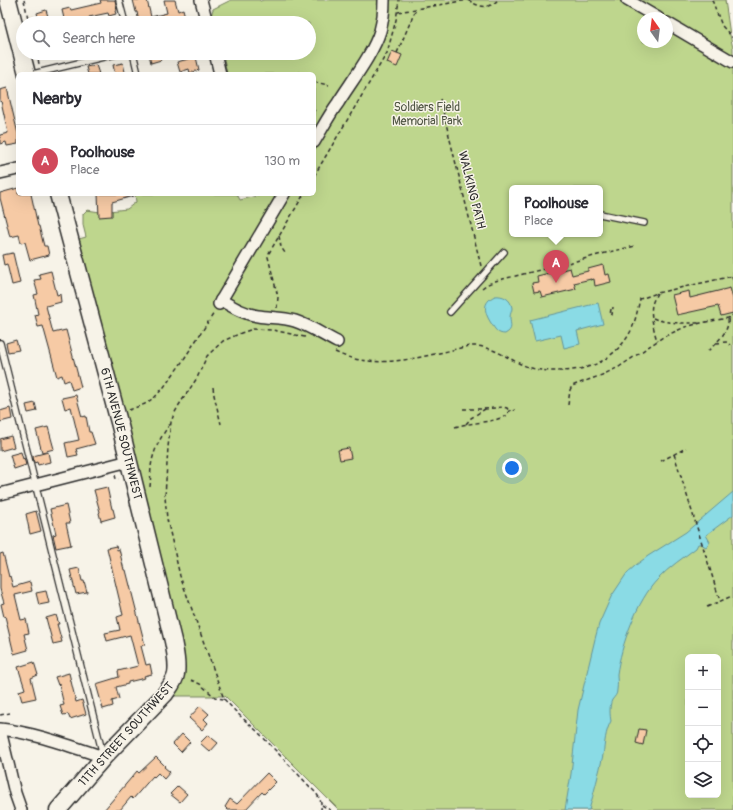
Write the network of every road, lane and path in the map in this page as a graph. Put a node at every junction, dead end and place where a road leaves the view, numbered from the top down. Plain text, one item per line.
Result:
1 (8, 0) edge
2 (24, 0) edge
3 (119, 0) edge
4 (201, 0) edge
5 (384, 0) edge
6 (399, 0) edge
7 (468, 0) edge
8 (498, 0) edge
9 (626, 0) edge
10 (712, 0) edge
11 (416, 9) junction
12 (398, 12) junction
13 (647, 12) edge
14 (27, 16) edge
15 (123, 16) edge
16 (205, 16) edge
17 (16, 22) edge
18 (673, 27) edge
19 (733, 38) edge
20 (397, 53) dead end
21 (29, 60) edge
22 (36, 60) edge
23 (90, 60) edge
24 (135, 60) edge
25 (217, 60) edge
26 (733, 62) edge
27 (34, 72) edge
28 (34, 72) edge
29 (38, 72) edge
30 (138, 72) edge
31 (220, 72) edge
32 (316, 82) edge
33 (330, 85) dead end
34 (440, 98) dead end
35 (316, 139) edge
36 (16, 170) edge
37 (316, 173) edge
38 (0, 174) edge
39 (59, 196) edge
40 (283, 196) edge
41 (303, 196) edge
42 (603, 215) edge
43 (644, 223) dead end
44 (279, 236) junction
45 (635, 246) dead end
46 (285, 252) dead end
47 (504, 252) dead end
48 (484, 276) junction
49 (732, 276) edge
50 (733, 281) edge
51 (486, 285) junction
52 (479, 292) dead end
53 (656, 292) junction
54 (220, 302) junction
55 (450, 312) dead end
56 (733, 315) edge
57 (276, 318) junction
58 (652, 318) junction
59 (728, 318) junction
60 (701, 323) junction
61 (293, 334) dead end
62 (657, 341) junction
63 (337, 342) dead end
64 (0, 343) edge
65 (716, 343) junction
66 (730, 345) dead end
67 (708, 351) dead end
68 (348, 357) dead end
69 (213, 386) dead end
70 (568, 406) dead end
71 (463, 409) dead end
72 (485, 409) junction
73 (516, 410) dead end
74 (509, 411) junction
75 (116, 414) junction
76 (171, 422) junction
77 (221, 424) dead end
78 (466, 424) junction
79 (454, 427) dead end
80 (686, 448) dead end
81 (674, 454) junction
82 (661, 461) dead end
83 (129, 462) junction
84 (35, 485) junction
85 (150, 487) dead end
86 (0, 494) edge
87 (732, 596) edge
88 (720, 601) junction
89 (707, 607) dead end
90 (176, 675) joint
91 (191, 680) dead end
92 (224, 699) junction
93 (10, 713) dead end
94 (0, 715) edge
95 (0, 730) edge
96 (104, 757) junction
97 (322, 805) junction
98 (21, 810) edge
99 (58, 810) edge
100 (321, 810) edge
101 (330, 810) edge

1 - 17 street
2 - 14 path
3 - 15 lane
4 - 16 street
5 - 35 street
6 - 12 path
7 - 8 path
7 - 11 path
9 - 13 street
10 - 19 path
11 - 12 path
11 - 20 path
12 - 37 path
18 - 26 street
21 - 27 street
22 - 28 path
23 - 29 lane
24 - 30 lane
25 - 31 street
32 - 33 path
34 - 48 path, WALKING PATH
36 - 38 street
39 - 75 street, 6TH AVENUE SOUTHWEST
40 - 54 street
41 - 44 path
42 - 43 lane
44 - 46 path
44 - 57 path
45 - 51 path
47 - 48 lane
48 - 51 path, WALKING PATH
48 - 55 lane
49 - 50 path
49 - 53 path
51 - 52 path
53 - 58 path
53 - 68 path
54 - 57 street
54 - 75 path
56 - 59 path
57 - 63 street
58 - 60 path
58 - 62 path
59 - 60 path
59 - 65 path
60 - 62 path
61 - 76 path
62 - 70 path
64 - 84 lane
65 - 66 path
65 - 67 path
69 - 77 path
71 - 72 path
72 - 74 path
72 - 78 path
73 - 74 path
74 - 78 path
75 - 83 street, 6TH AVENUE SOUTHWEST
76 - 85 path
76 - 92 path
78 - 79 path
80 - 81 path
81 - 82 path
81 - 88 path
83 - 84 street
83 - 90 street, 6TH AVENUE SOUTHWEST
84 - 86 street
84 - 96 lane
87 - 88 path
88 - 89 path
90 - 96 street, 11TH STREET SOUTHWEST
91 - 92 path
92 - 97 path
93 - 94 path
95 - 96 street
95 - 98 street
96 - 99 street, 11TH STREET SOUTHWEST
97 - 100 path
97 - 101 path

